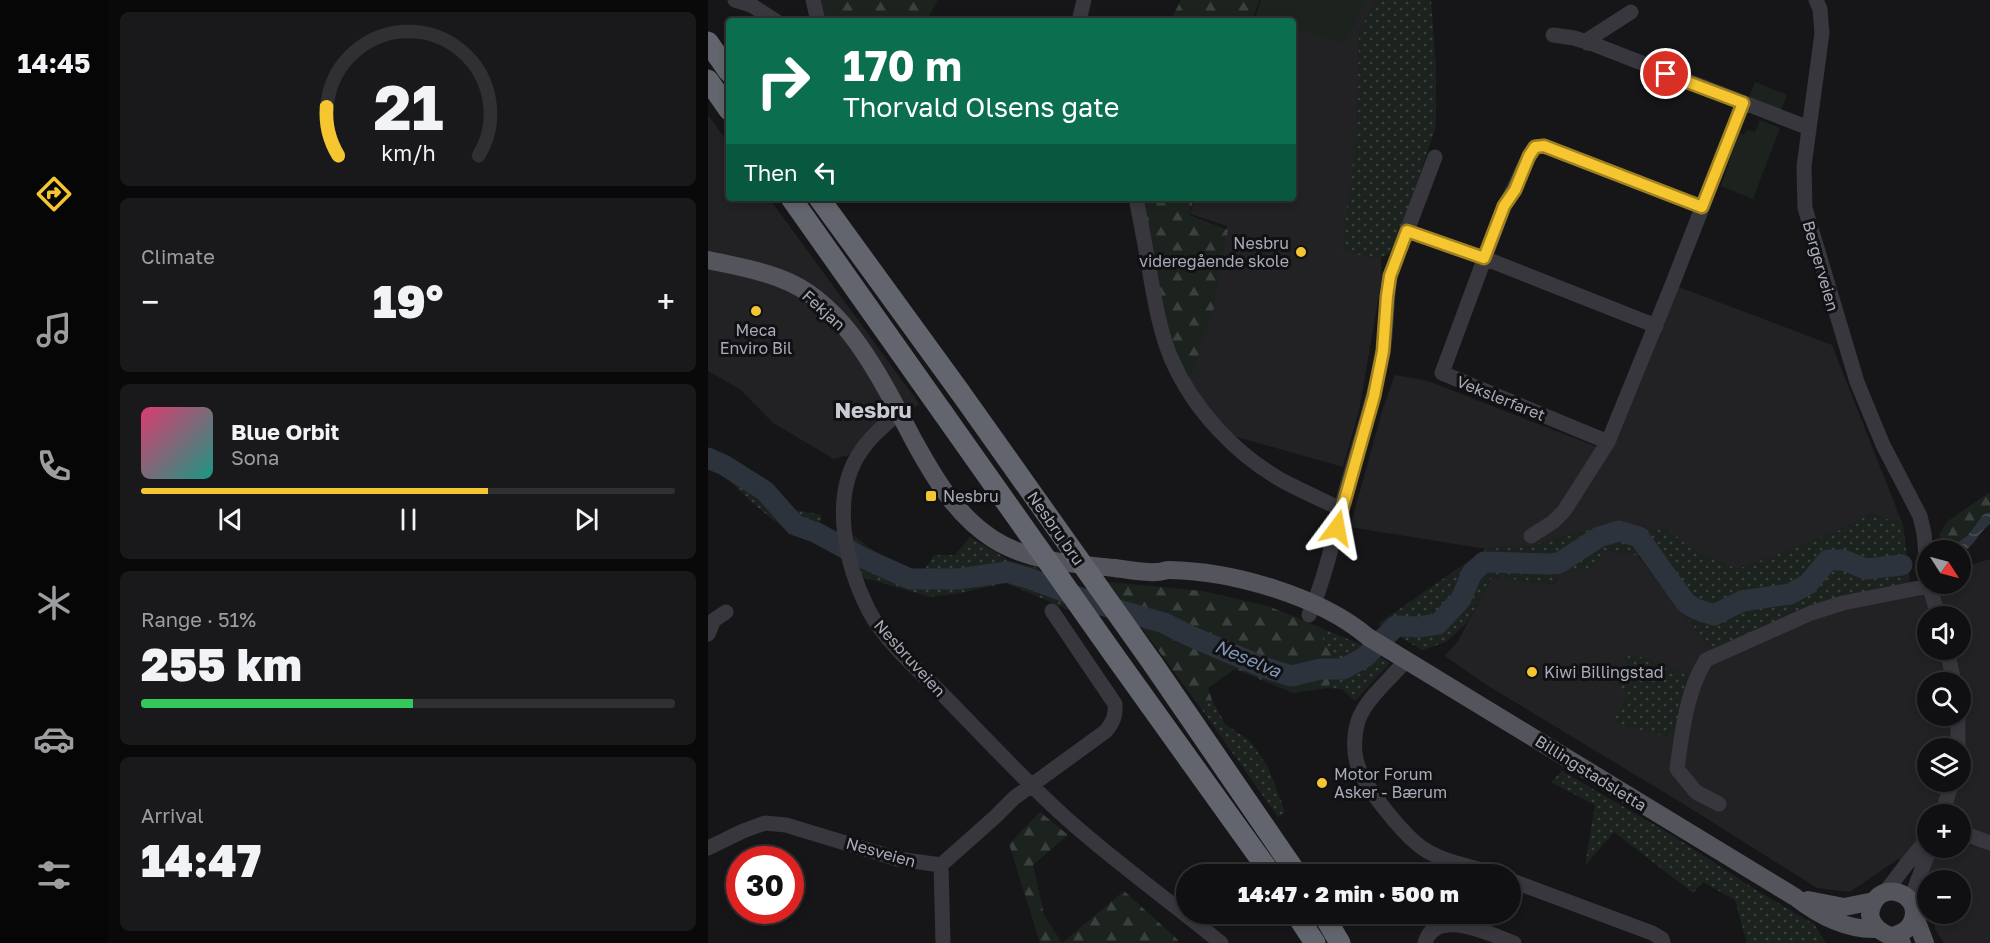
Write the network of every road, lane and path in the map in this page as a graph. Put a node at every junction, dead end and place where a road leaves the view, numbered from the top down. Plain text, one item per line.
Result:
1 (735, 0) edge
2 (813, 0) edge
3 (1084, 0) edge
4 (1816, 0) edge
5 (1631, 12) dead end
6 (771, 18) edge
7 (817, 18) edge
8 (1079, 18) edge
9 (1552, 35) dead end
10 (708, 42) edge
11 (1587, 43) junction
12 (726, 68) edge
13 (708, 80) edge
14 (1743, 103) junction
15 (726, 106) edge
16 (1809, 128) junction
17 (1435, 157) dead end
18 (793, 201) edge
19 (821, 201) edge
20 (1137, 201) edge
21 (1702, 207) junction
22 (1407, 231) junction
23 (1484, 258) junction
24 (708, 260) edge
25 (1656, 326) junction
26 (899, 413) junction
27 (1608, 442) junction
28 (1341, 509) junction
29 (1531, 536) dead end
30 (1925, 540) edge
31 (1917, 586) edge
32 (1311, 610) junction
33 (1052, 611) dead end
34 (726, 612) dead end
35 (708, 634) edge
36 (1406, 660) junction
37 (1032, 786) junction
38 (1719, 804) dead end
39 (1971, 836) edge
40 (1990, 843) edge
41 (708, 848) edge
42 (1917, 851) edge
43 (1927, 858) edge
44 (1263, 864) edge
45 (1290, 864) edge
46 (1460, 864) edge
47 (941, 865) junction
48 (1521, 884) edge
49 (1795, 897) junction
50 (1879, 897) junction
51 (1912, 908) junction
52 (1303, 924) edge
53 (1329, 924) edge
54 (1890, 936) edge
55 (943, 943) edge
56 (1221, 943) edge
57 (1315, 943) edge
58 (1340, 943) edge
59 (1425, 943) edge
60 (1514, 943) edge
61 (1663, 943) edge
62 (1924, 943) edge

1 - 6 street
2 - 7 street
3 - 8 street
4 - 16 street, Bergerveien
5 - 11 street
9 - 11 street
10 - 12 highway
11 - 14 street
13 - 15 highway
14 - 16 street
14 - 21 street
16 - 30 street, Bergerveien
17 - 22 street
18 - 44 highway, Nesbru bru, bridge
19 - 45 highway, Nesbru bru, bridge
20 - 28 street
21 - 23 street
21 - 25 street
22 - 23 street
22 - 28 street
23 - 25 street
23 - 27 street, Vekslerfaret
24 - 26 main road, Fekjan
25 - 27 street
26 - 32 main road
26 - 37 street, Nesbruveien
27 - 29 street
28 - 32 street
31 - 38 street
32 - 36 main road, Billingstadsletta
33 - 37 street
34 - 35 street
36 - 46 street
36 - 49 main road, Billingstadsletta
37 - 47 street
37 - 56 street, Nesbruveien
39 - 40 street
41 - 47 street, Nesveien
42 - 50 street
43 - 51 street
47 - 55 street
48 - 61 street
49 - 50 main road, Billingstadsletta
49 - 54 main road, Billingstadsletta
50 - 51 main road
50 - 54 main road
51 - 54 main road
51 - 62 main road
52 - 57 highway
53 - 58 highway
59 - 60 street

